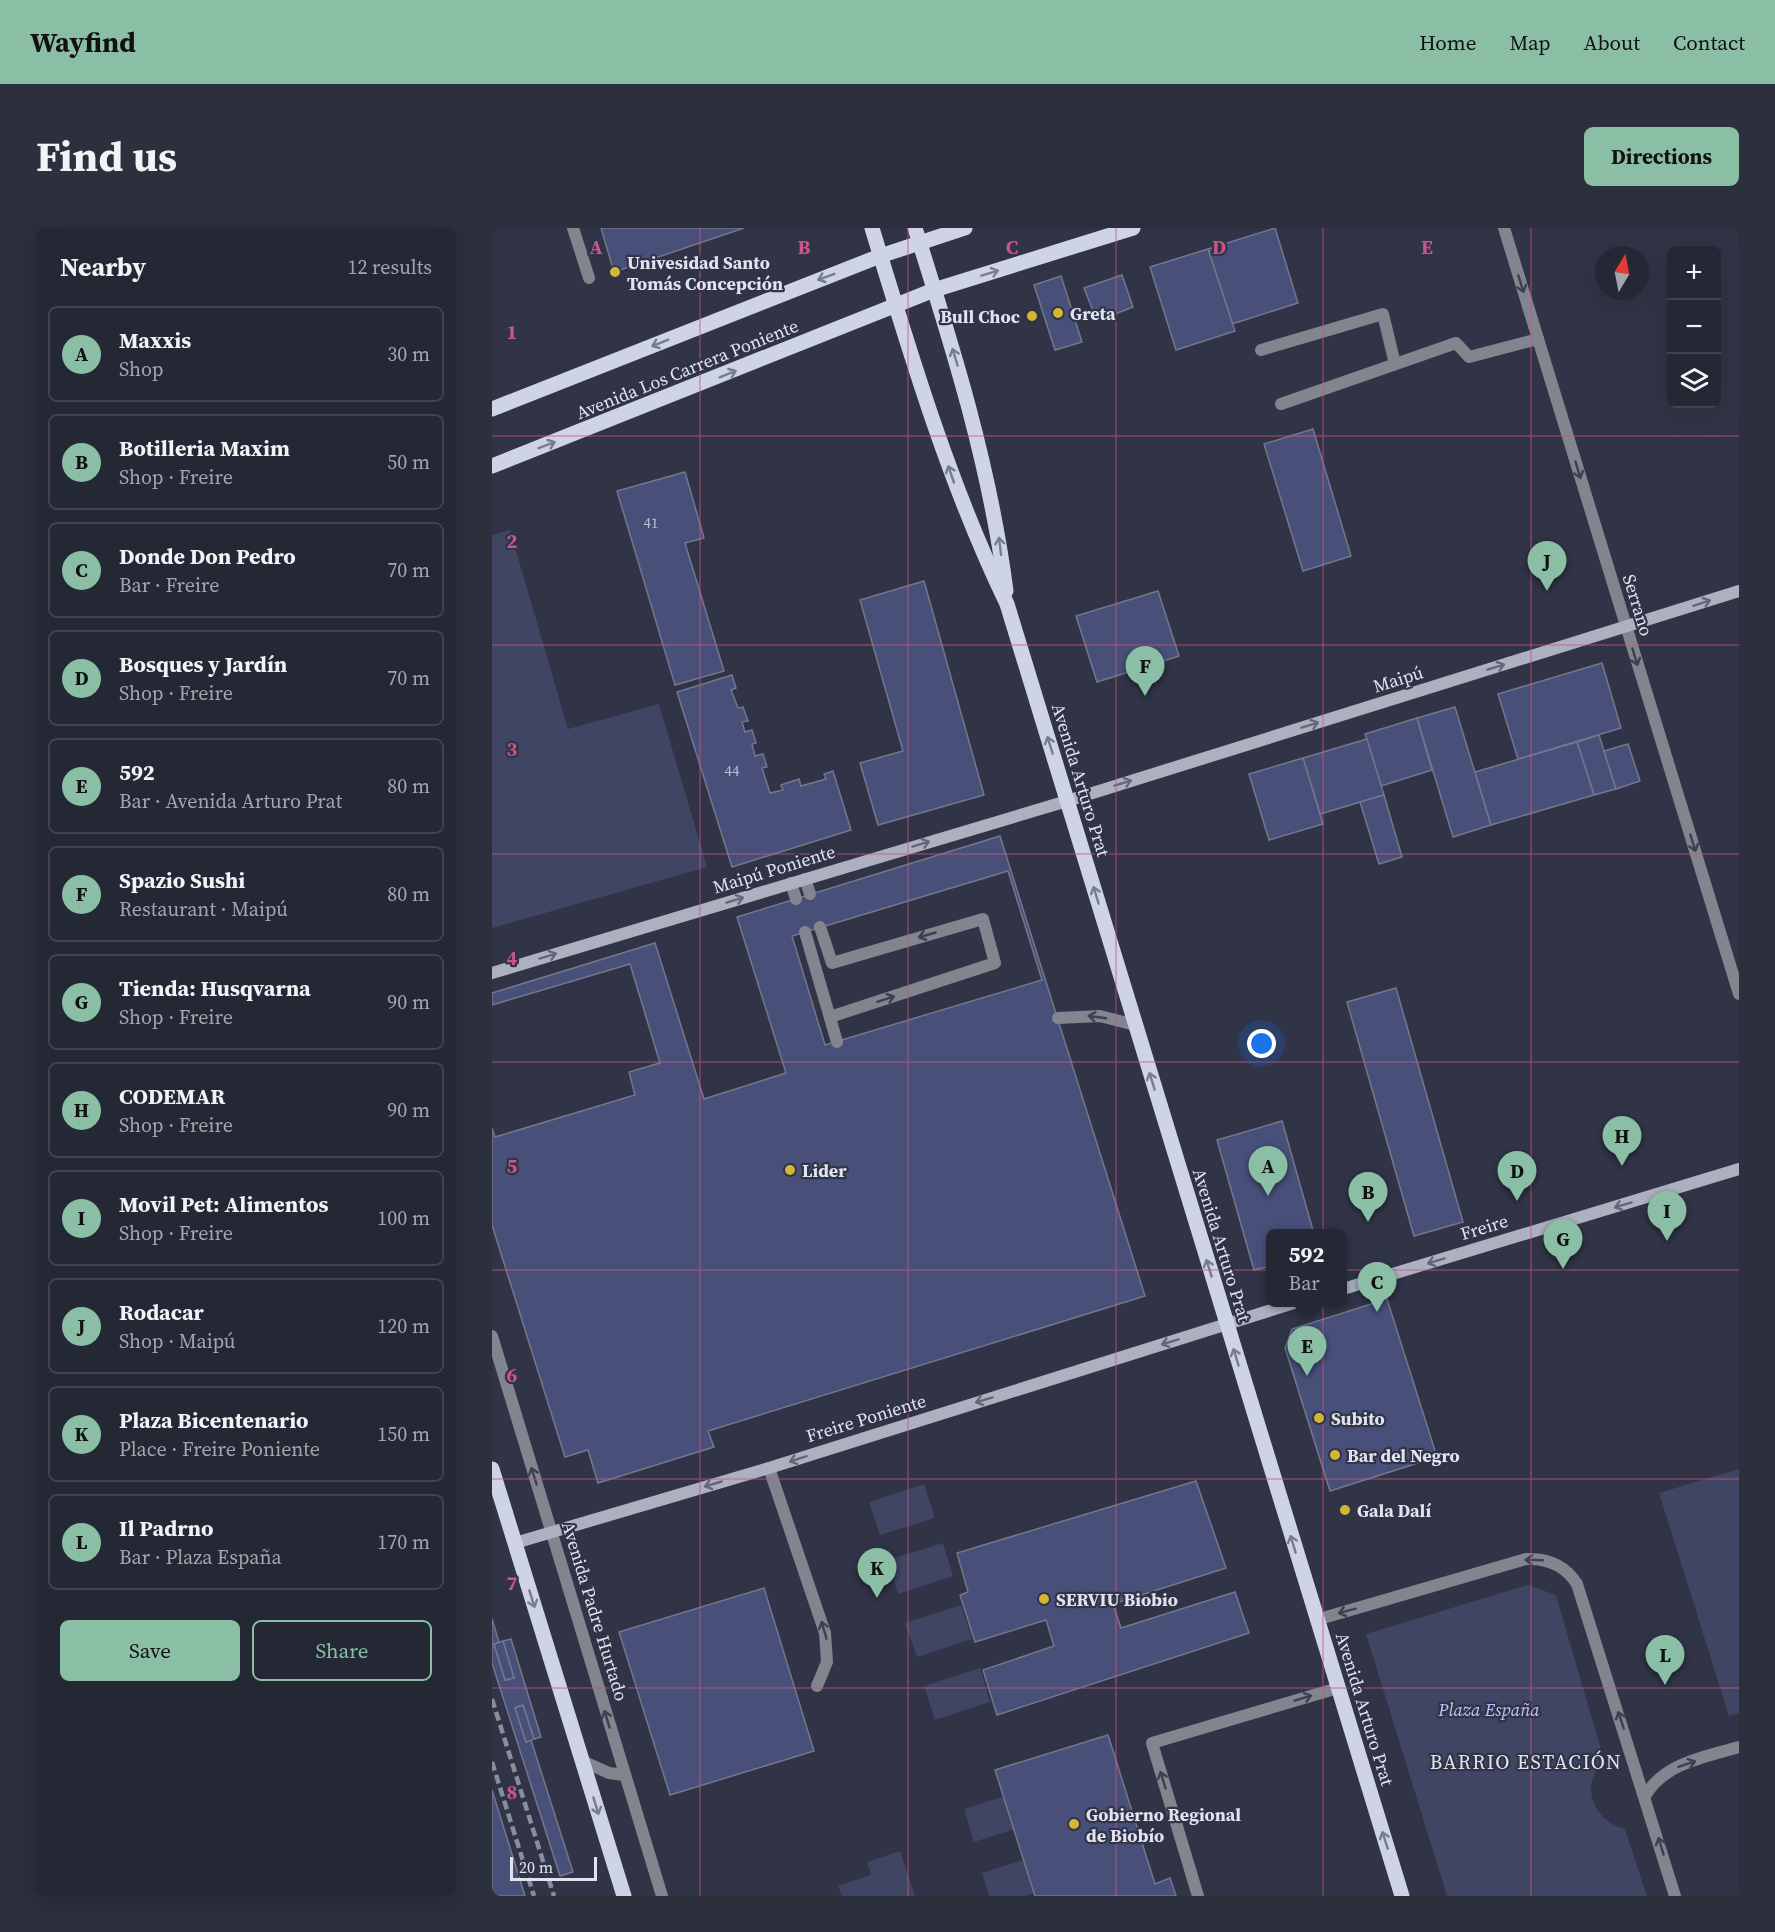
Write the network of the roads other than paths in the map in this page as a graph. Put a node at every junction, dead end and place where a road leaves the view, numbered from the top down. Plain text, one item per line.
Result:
1 (573, 228) edge
2 (872, 228) edge
3 (965, 228) edge
4 (1133, 228) edge
5 (1503, 228) edge
6 (917, 235) edge
7 (880, 256) junction
8 (589, 278) dead end
9 (934, 290) junction
10 (896, 307) junction
11 (1538, 339) junction
12 (1261, 350) dead end
13 (1395, 364) junction
14 (1281, 404) dead end
15 (492, 409) edge
16 (492, 466) edge
17 (1739, 591) edge
18 (1007, 604) junction
19 (1626, 627) junction
20 (1068, 801) junction
21 (806, 879) junction
22 (791, 884) junction
23 (810, 894) dead end
24 (796, 899) dead end
25 (820, 927) dead end
26 (805, 932) dead end
27 (492, 973) edge
28 (1739, 994) edge
29 (830, 1017) junction
30 (1058, 1018) dead end
31 (1135, 1025) junction
32 (837, 1042) dead end
33 (1739, 1169) edge
34 (1347, 1288) edge
35 (1282, 1307) edge
36 (1226, 1324) junction
37 (492, 1336) edge
38 (770, 1468) junction
39 (492, 1469) edge
40 (550, 1532) junction
41 (515, 1543) junction
42 (1316, 1620) junction
43 (817, 1686) dead end
44 (1338, 1688) junction
45 (1739, 1747) edge
46 (582, 1761) junction
47 (624, 1775) junction
48 (1645, 1796) junction
49 (624, 1896) edge
50 (662, 1896) edge
51 (1198, 1896) edge
52 (1402, 1896) edge
53 (1675, 1896) edge

1 - 8 street
2 - 7 main road, Avenida Arturo Prat
3 - 6 main road, Avenida Los Carrera Poniente
9 -> 4 main road, Avenida Los Carrera Poniente
5 -> 11 street, Serrano
6 - 7 main road, Avenida Los Carrera Poniente
6 - 9 main road, Avenida Arturo Prat
7 - 10 main road, Avenida Arturo Prat
7 -> 15 main road, Avenida Los Carrera Poniente
9 - 10 main road, Avenida Los Carrera Poniente
18 -> 9 main road, Avenida Arturo Prat
16 -> 10 main road, Avenida Los Carrera Poniente
18 -> 10 main road, Avenida Arturo Prat
11 - 13 street
11 -> 19 street, Serrano
12 - 13 street
13 - 14 street
19 -> 17 main road, Maipú
20 -> 18 main road, Avenida Arturo Prat
20 -> 19 main road, Maipú
19 -> 28 street, Serrano
21 -> 20 main road, Maipú Poniente
31 -> 20 main road, Avenida Arturo Prat
21 - 22 main road, Maipú Poniente
21 - 23 street
22 - 24 street
27 -> 22 main road, Maipú Poniente
29 -> 25 street
26 - 29 street
29 - 32 street
31 -> 30 street
36 -> 31 main road, Avenida Arturo Prat
33 -> 34 main road, Freire
35 - 36 main road
36 -> 38 main road, Freire Poniente
42 -> 36 main road, Avenida Arturo Prat
40 -> 37 street, Avenida Padre Hurtado
38 -> 40 main road, Freire Poniente
43 -> 38 street
39 - 41 main road
40 - 41 main road, Freire Poniente
47 -> 40 street, Avenida Padre Hurtado
41 -> 46 main road
42 - 44 main road, Avenida Arturo Prat
48 -> 42 street
51 -> 44 street
52 -> 44 main road, Avenida Arturo Prat
48 -> 45 street
46 - 47 street
46 -> 49 main road
47 - 50 street, Avenida Padre Hurtado
53 -> 48 street

